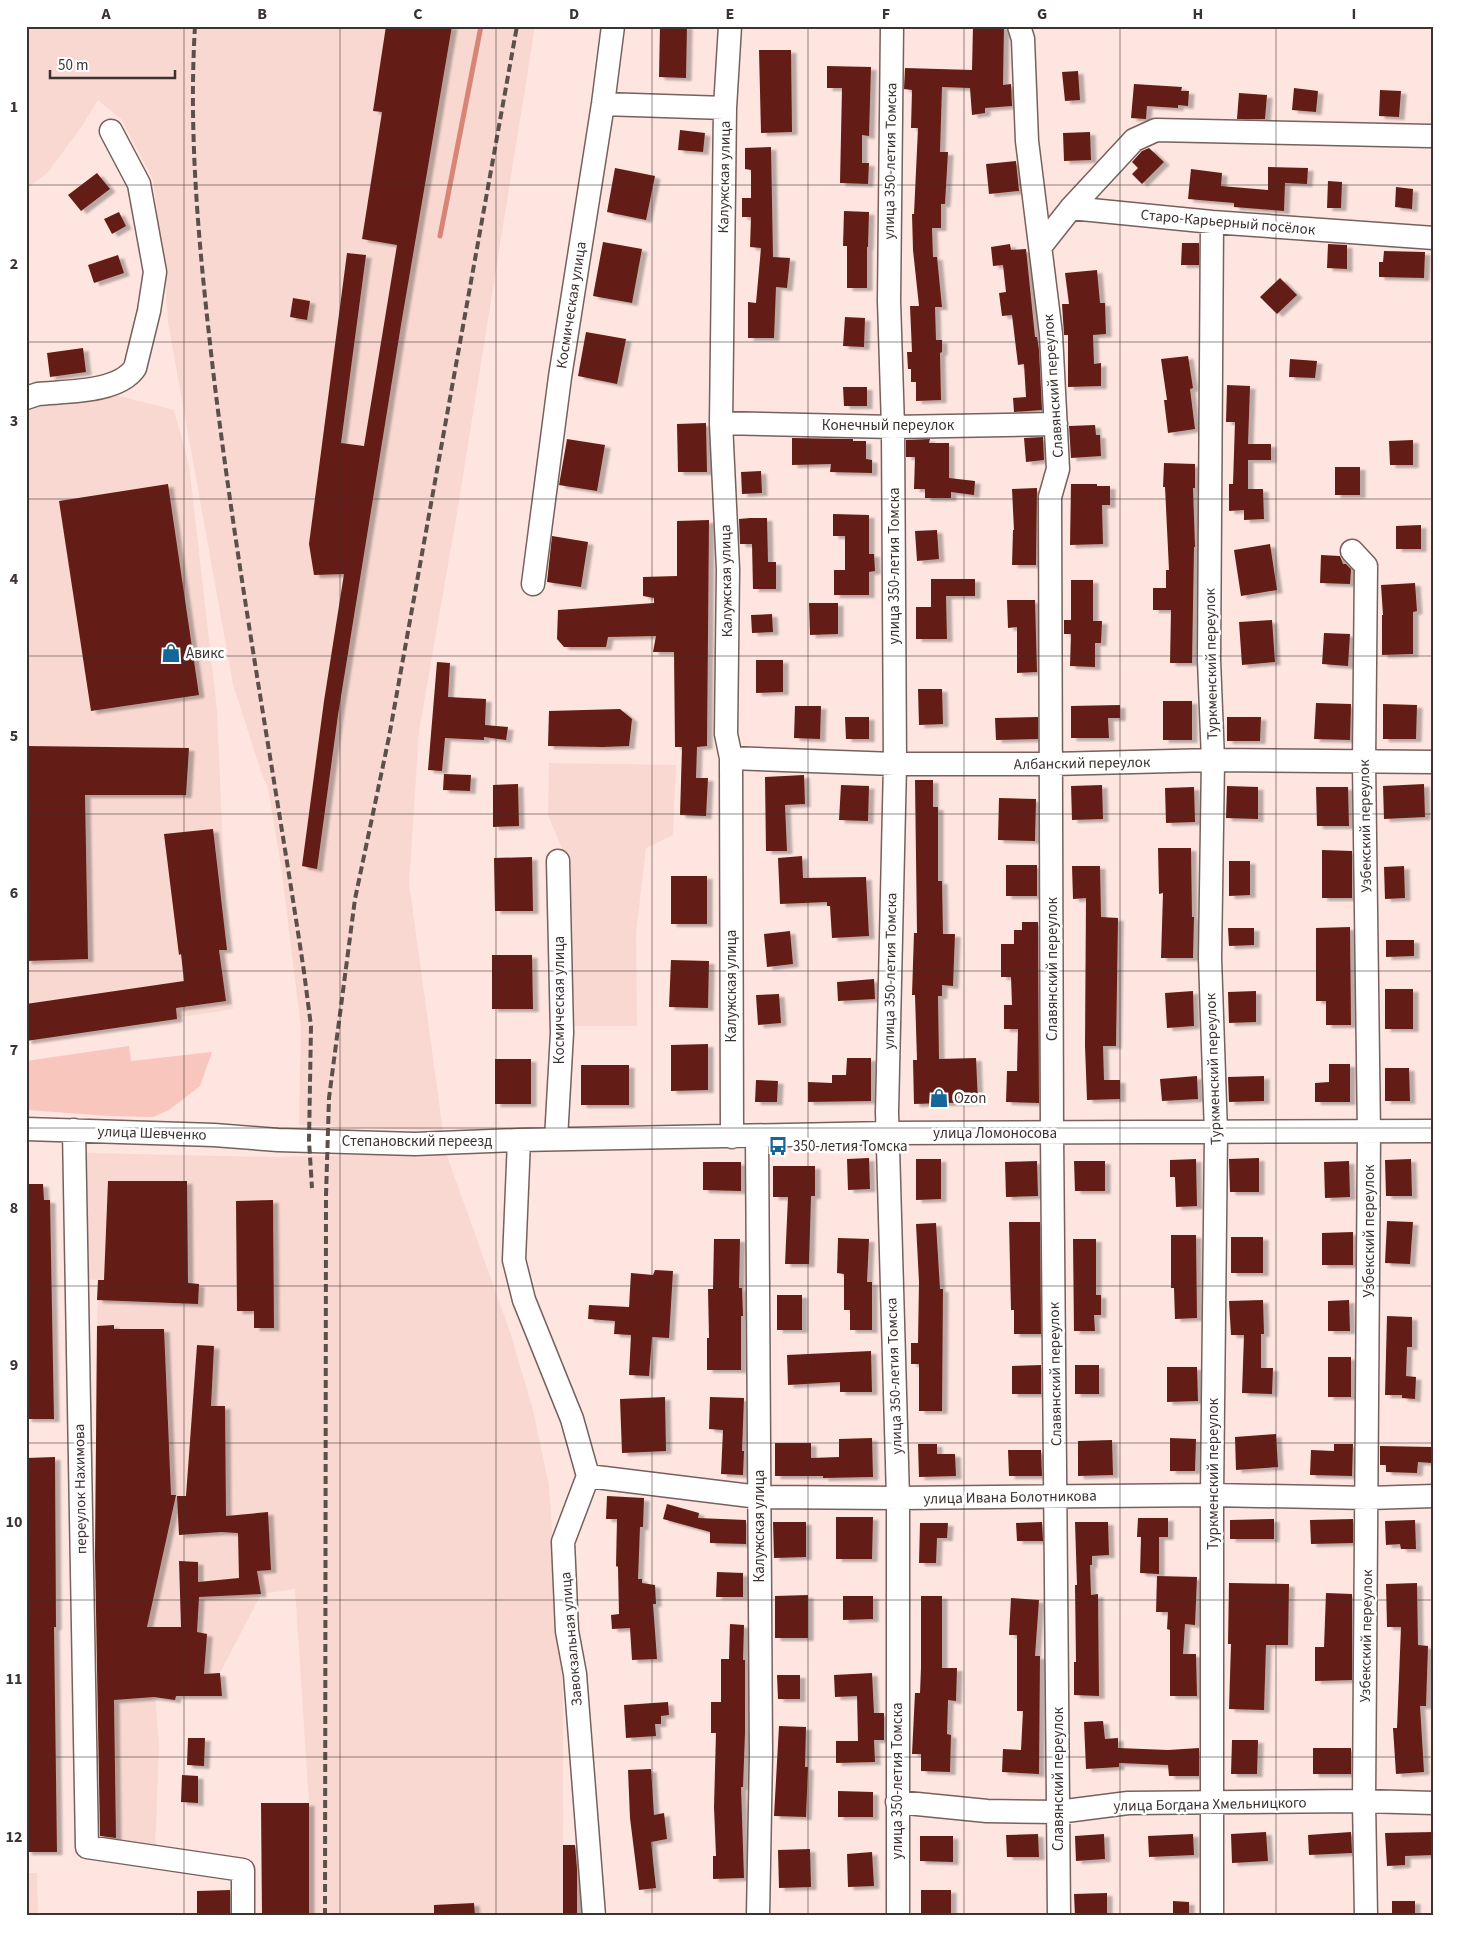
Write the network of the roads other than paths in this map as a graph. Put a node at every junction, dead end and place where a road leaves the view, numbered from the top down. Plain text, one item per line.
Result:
1 (613, 26) edge
2 (730, 26) edge
3 (892, 26) edge
4 (1019, 26) edge
5 (603, 104) junction
6 (725, 108) junction
7 (111, 131) dead end
8 (1430, 136) dead end
9 (1071, 208) junction
10 (1212, 222) junction
11 (1434, 238) edge
12 (1041, 246) junction
13 (26, 398) edge
14 (721, 423) junction
15 (1056, 424) junction
16 (893, 427) junction
17 (1352, 552) dead end
18 (532, 584) dead end
19 (730, 758) junction
20 (1213, 760) junction
21 (1364, 762) junction
22 (1434, 762) edge
23 (895, 764) junction
24 (1052, 764) junction
25 (558, 861) dead end
26 (26, 1129) edge
27 (74, 1130) junction
28 (1434, 1131) edge
29 (888, 1133) junction
30 (1216, 1133) junction
31 (1369, 1133) junction
32 (1052, 1134) junction
33 (732, 1136) junction
34 (757, 1136) junction
35 (556, 1139) junction
36 (278, 1140) joint
37 (519, 1140) junction
38 (588, 1476) junction
39 (1212, 1495) junction
40 (1056, 1496) junction
41 (1434, 1496) edge
42 (759, 1497) junction
43 (898, 1498) junction
44 (1368, 1498) junction
45 (1364, 1801) junction
46 (897, 1802) junction
47 (1212, 1803) junction
48 (1434, 1803) edge
49 (1058, 1812) junction
50 (243, 1916) edge
51 (594, 1916) edge
52 (758, 1916) edge
53 (898, 1916) edge
54 (1059, 1916) edge
55 (1212, 1916) edge
56 (1366, 1916) edge

1 - 5 street, Космическая улица
2 - 6 street, Калужская улица
3 - 16 street, улица 350-летия Томска
4 - 12 street, Славянский переулок
5 - 6 street
5 - 18 street, Космическая улица
6 - 14 street, Калужская улица
7 - 13 street
8 - 9 street
9 - 10 street, Старо-Карьерный посёлок
9 - 12 street
10 - 11 street, Старо-Карьерный посёлок
10 - 20 street, Туркменский переулок
12 - 15 street, Славянский переулок
14 - 16 street, Конечный переулок
14 - 19 street, Калужская улица
15 - 16 street, Конечный переулок
15 - 24 street, Славянский переулок
16 - 23 street, улица 350-летия Томска
17 - 21 street, Узбекский переулок
19 - 23 street, Албанский переулок
19 - 33 street, Калужская улица
20 - 21 street, Албанский переулок
20 - 24 street, Албанский переулок
20 - 30 street, Туркменский переулок
21 - 22 street, Албанский переулок
21 - 31 street, Узбекский переулок
23 - 24 street, Албанский переулок
23 - 29 street, улица 350-летия Томска
24 - 32 street, Славянский переулок
25 - 35 street, Космическая улица
26 - 27 street, улица Шевченко
27 - 36 street, улица Шевченко
27 - 50 street, переулок Нахимова
28 - 31 street, улица Ломоносова
29 - 32 street, улица Ломоносова
29 - 34 street, улица Ломоносова
29 - 43 street, улица 350-летия Томска
30 - 31 street, улица Ломоносова
30 - 32 street, улица Ломоносова
30 - 39 street, Туркменский переулок
31 - 44 street, Узбекский переулок
32 - 40 street, Славянский переулок
33 - 34 street, улица Ломоносова
33 - 35 street, улица Ломоносова
34 - 42 street, Калужская улица
35 - 37 street, Степановский переезд
36 - 37 street, Степановский переезд
37 - 38 street
38 - 42 street, улица Ивана Болотникова
38 - 51 street, Завокзальная улица
39 - 40 street, улица Ивана Болотникова
39 - 44 street, улица Ивана Болотникова
39 - 47 street, Туркменский переулок
40 - 43 street, улица Ивана Болотникова
40 - 49 street, Славянский переулок
41 - 44 street, улица Ивана Болотникова
42 - 43 street, улица Ивана Болотникова
42 - 52 street, Калужская улица
43 - 46 street, улица 350-летия Томска
44 - 45 street, Узбекский переулок
45 - 47 street, улица Богдана Хмельницкого
45 - 48 street, улица Богдана Хмельницкого
45 - 56 street, Узбекский переулок
46 - 49 street, улица Богдана Хмельницкого
46 - 53 street, улица 350-летия Томска
47 - 49 street, улица Богдана Хмельницкого
47 - 55 street, Туркменский переулок
49 - 54 street, Славянский переулок

